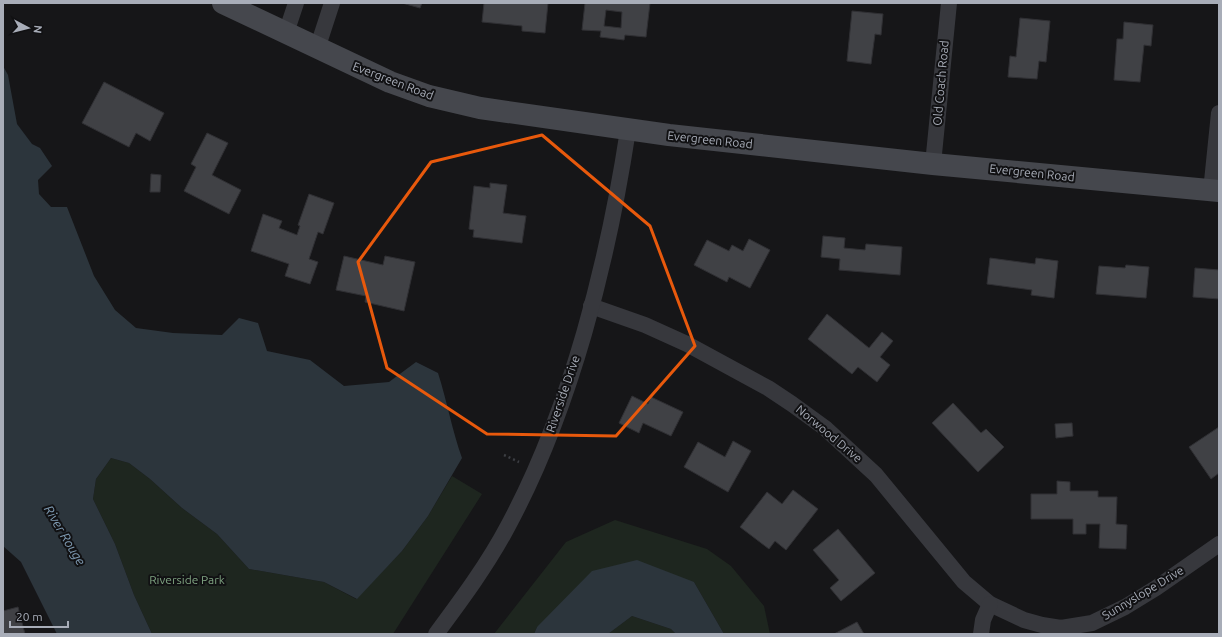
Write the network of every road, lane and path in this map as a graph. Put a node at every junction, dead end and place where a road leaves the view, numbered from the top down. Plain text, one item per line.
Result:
1 (222, 3) edge
2 (296, 3) edge
3 (332, 3) edge
4 (949, 3) edge
5 (286, 34) junction
6 (317, 49) junction
7 (1219, 114) edge
8 (628, 130) junction
9 (933, 164) junction
10 (1215, 191) edge
11 (591, 306) junction
12 (1219, 544) edge
13 (990, 604) junction
14 (1024, 620) joint
15 (1059, 631) edge
16 (436, 634) edge
17 (981, 634) edge

1 - 5 street, Evergreen Road
2 - 5 street
3 - 6 street
4 - 9 street, Old Coach Road
5 - 6 street, Evergreen Road
6 - 8 street, Evergreen Road
7 - 10 street
8 - 9 street, Evergreen Road
8 - 11 street, Riverside Drive
9 - 10 street, Evergreen Road
11 - 13 street, Norwood Drive
11 - 16 street, Riverside Drive
12 - 15 street, Sunnyslope Drive
13 - 14 street, Norwood Drive
13 - 17 street
14 - 15 street, Sunnyslope Drive

